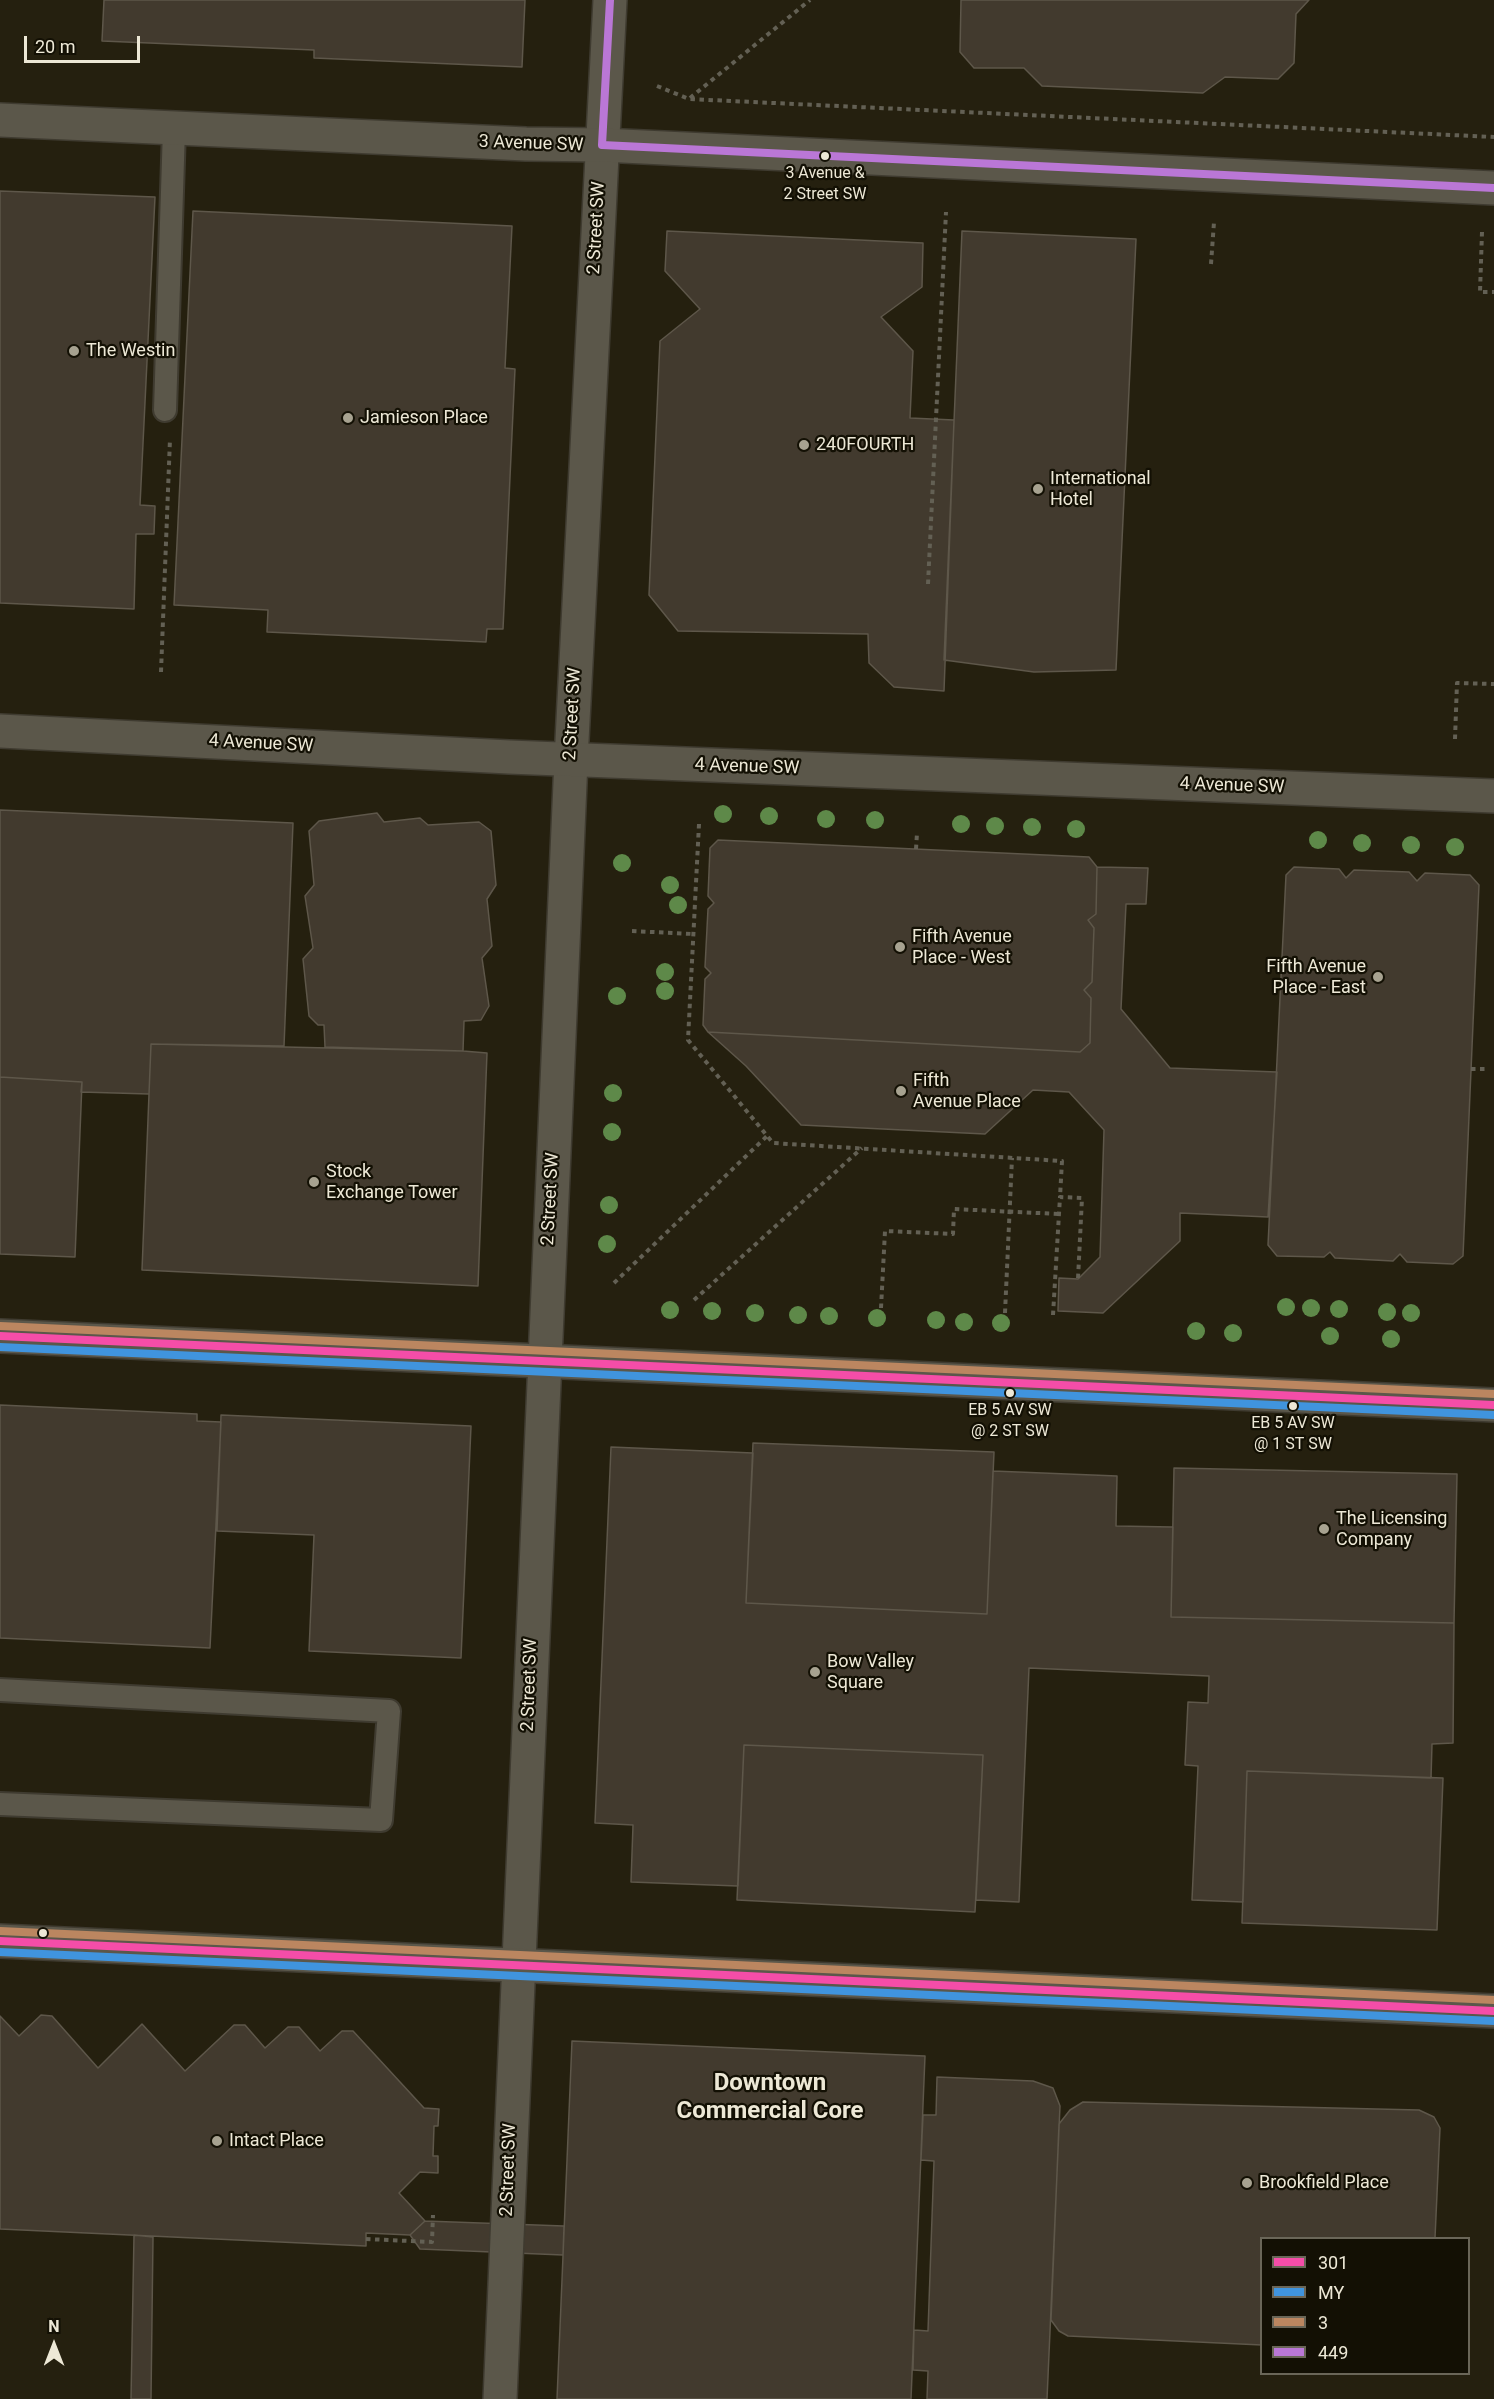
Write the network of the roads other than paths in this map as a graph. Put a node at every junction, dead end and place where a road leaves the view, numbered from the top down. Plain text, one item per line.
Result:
1 (610, 0) edge
2 (0, 120) edge
3 (174, 129) junction
4 (602, 146) junction
5 (1494, 188) edge
6 (165, 410) dead end
7 (0, 731) edge
8 (571, 759) junction
9 (1494, 796) edge
10 (0, 1336) edge
11 (544, 1361) junction
12 (1494, 1405) edge
13 (0, 1690) edge
14 (0, 1804) edge
15 (0, 1941) edge
16 (518, 1966) junction
17 (1494, 2011) edge
18 (500, 2399) edge

1 - 4 main road, 2 Street SW
2 - 3 main road, 3 Avenue SW
3 - 4 main road, 3 Avenue SW
3 - 6 lane
4 - 5 main road, 3 Avenue SW
4 - 8 main road, 2 Street SW
7 - 8 main road, 4 Avenue SW
8 - 9 main road, 4 Avenue SW
8 - 11 main road, 2 Street SW
10 - 11 main road
11 - 12 main road
11 - 16 main road, 2 Street SW
13 - 14 lane
15 - 16 main road
16 - 17 main road
16 - 18 main road, 2 Street SW

